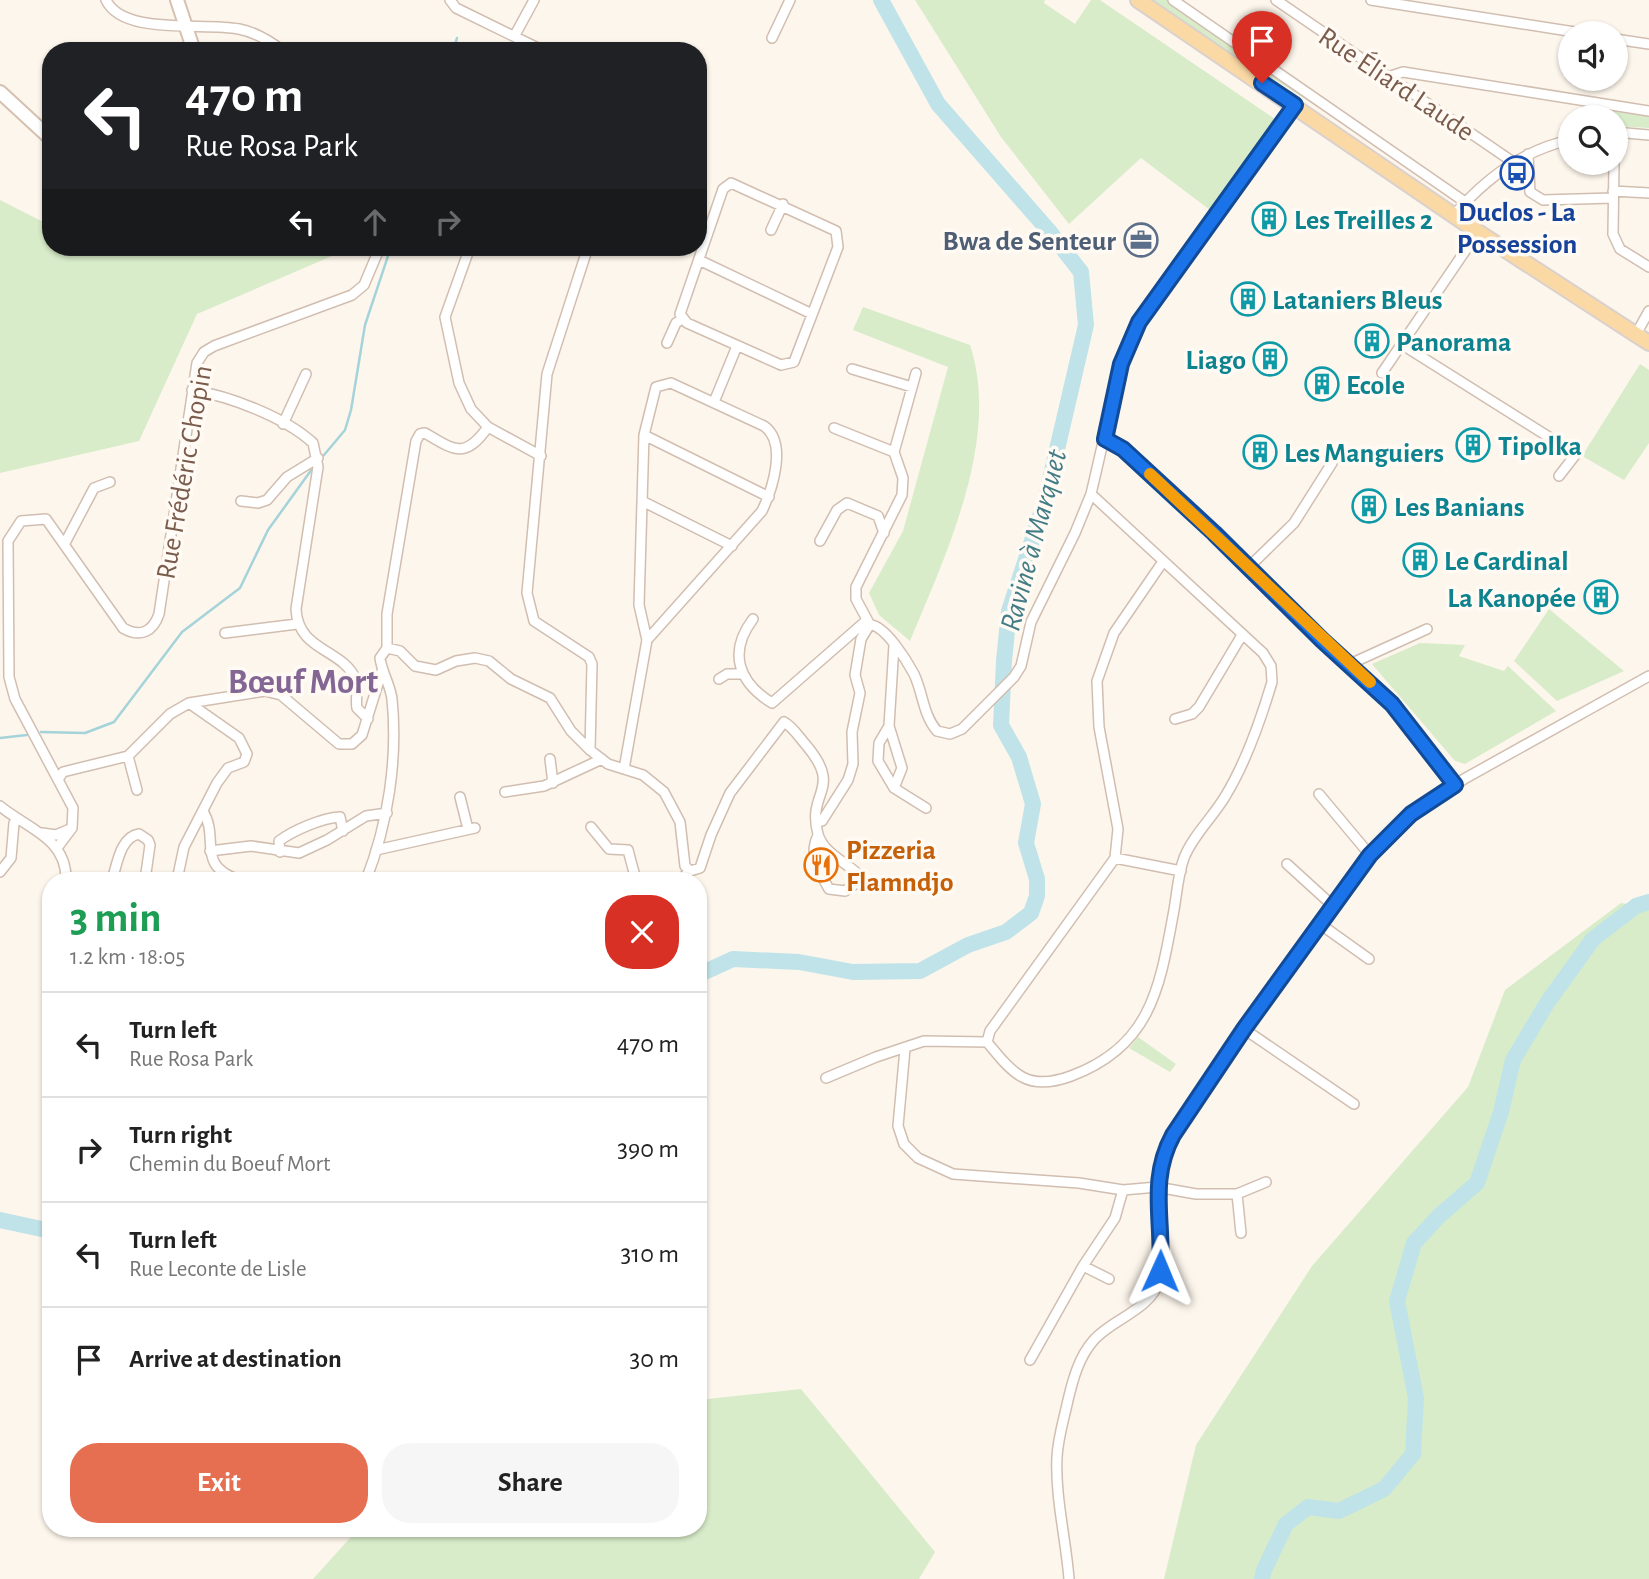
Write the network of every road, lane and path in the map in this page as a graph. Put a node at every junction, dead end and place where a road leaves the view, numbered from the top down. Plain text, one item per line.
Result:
1 (106, 0) edge
2 (177, 0) edge
3 (450, 0) edge
4 (534, 0) edge
5 (790, 0) edge
6 (1138, 0) edge
7 (1172, 0) edge
8 (1371, 0) edge
9 (1280, 1) edge
10 (183, 24) junction
11 (1558, 29) edge
12 (515, 35) junction
13 (772, 38) dead end
14 (1628, 41) edge
15 (190, 42) edge
16 (266, 42) edge
17 (528, 42) edge
18 (1649, 44) edge
19 (1388, 77) junction
20 (0, 92) edge
21 (1295, 105) junction
22 (1649, 111) edge
23 (42, 131) edge
24 (1628, 133) edge
25 (1649, 135) edge
26 (1558, 144) edge
27 (1528, 154) junction
28 (1513, 162) junction
29 (1614, 175) edge
30 (1649, 193) edge
31 (1613, 194) junction
32 (1465, 202) junction
33 (783, 204) junction
34 (1454, 215) junction
35 (771, 230) dead end
36 (1478, 232) junction
37 (707, 238) edge
38 (376, 256) edge
39 (467, 256) edge
40 (585, 256) edge
41 (700, 256) edge
42 (699, 260) junction
43 (1649, 267) edge
44 (1649, 311) edge
45 (812, 314) junction
46 (682, 319) junction
47 (1635, 336) junction
48 (667, 343) dead end
49 (1649, 343) edge
50 (1401, 344) junction
51 (737, 346) junction
52 (852, 369) dead end
53 (916, 373) dead end
54 (1382, 373) dead end
55 (306, 374) dead end
56 (912, 387) junction
57 (192, 390) junction
58 (714, 402) junction
59 (283, 424) junction
60 (488, 428) junction
61 (834, 428) dead end
62 (645, 435) junction
63 (1105, 439) junction
64 (894, 452) junction
65 (541, 456) junction
66 (318, 458) junction
67 (1332, 463) dead end
68 (1559, 476) dead end
69 (110, 482) dead end
70 (1091, 494) junction
71 (769, 497) junction
72 (241, 500) dead end
73 (644, 502) junction
74 (884, 533) junction
75 (820, 541) dead end
76 (65, 543) junction
77 (732, 546) junction
78 (1162, 563) junction
79 (1250, 566) junction
80 (752, 620) dead end
81 (869, 623) junction
82 (297, 624) junction
83 (1427, 629) dead end
84 (225, 633) dead end
85 (1242, 635) junction
86 (647, 640) junction
87 (894, 645) junction
88 (387, 648) junction
89 (1350, 664) junction
90 (382, 671) junction
91 (742, 674) junction
92 (1649, 676) edge
93 (719, 679) dead end
94 (189, 703) junction
95 (368, 719) junction
96 (1174, 719) dead end
97 (889, 726) junction
98 (590, 750) junction
99 (128, 756) junction
100 (550, 759) dead end
101 (602, 759) junction
102 (624, 769) junction
103 (59, 778) junction
104 (553, 783) junction
105 (1455, 785) junction
106 (894, 788) junction
107 (137, 790) dead end
108 (505, 792) dead end
109 (1319, 794) dead end
110 (460, 797) dead end
111 (0, 806) edge
112 (926, 808) dead end
113 (203, 811) junction
114 (387, 813) junction
115 (17, 820) junction
116 (816, 822) junction
117 (591, 827) dead end
118 (72, 828) junction
119 (343, 831) junction
120 (42, 833) junction
121 (818, 835) junction
122 (57, 848) junction
123 (376, 850) junction
124 (210, 851) junction
125 (280, 852) junction
126 (1370, 855) junction
127 (1115, 858) junction
128 (1287, 864) dead end
129 (690, 871) joint
130 (1181, 871) junction
131 (0, 872) edge
132 (65, 872) edge
133 (115, 872) edge
134 (146, 872) edge
135 (179, 872) edge
136 (222, 872) edge
137 (369, 872) edge
138 (634, 872) edge
139 (1332, 905) junction
140 (1320, 924) junction
141 (1369, 959) dead end
142 (1244, 1029) junction
143 (987, 1042) junction
144 (905, 1049) junction
145 (826, 1078) dead end
146 (1354, 1104) dead end
147 (1266, 1182) dead end
148 (1157, 1187) junction
149 (1123, 1190) junction
150 (1237, 1194) junction
151 (1241, 1233) dead end
152 (1083, 1266) junction
153 (1108, 1279) dead end
154 (1030, 1360) dead end
155 (1069, 1579) edge

1 - 10 street
2 - 10 main road
3 - 12 street
4 - 12 street
5 - 13 street
6 - 21 main road
7 - 32 street
8 - 11 street
9 - 19 street, Rue Éliard Laude
10 - 15 main road
10 - 16 street
12 - 17 street
14 - 18 street
19 - 22 street
19 - 28 street, Rue Éliard Laude
20 - 23 main road
21 - 34 main road
21 - 63 street
24 - 25 street
26 - 27 street
27 - 28 street
27 - 31 street
28 - 32 street
29 - 31 street
30 - 31 street
31 - 43 street
32 - 34 street
33 - 35 street
33 - 37 street
33 - 45 street
34 - 36 main road
36 - 47 main road
36 - 50 street
38 - 57 street, Rue Frédéric Chopin
39 - 60 street
40 - 65 street
41 - 42 street
42 - 45 street
42 - 46 street
44 - 47 street
45 - 51 street
46 - 48 street
46 - 51 street
47 - 49 main road
50 - 54 street
50 - 68 street
51 - 58 street
52 - 56 street
53 - 56 street
55 - 59 street
56 - 64 street
57 - 59 street
57 - 76 street, Rue Frédéric Chopin
58 - 62 street
58 - 71 street
59 - 66 street
60 - 65 street
60 - 88 street
61 - 64 street
62 - 71 street
62 - 73 street
63 - 70 street
63 - 79 street
64 - 74 street
65 - 98 street
66 - 72 street
66 - 82 street
67 - 79 street
69 - 76 street
70 - 78 street
70 - 87 street
71 - 77 street
73 - 77 street
73 - 86 street
74 - 75 street
74 - 81 street
76 - 103 street, Rue Frédéric Chopin
77 - 86 street
78 - 85 street
78 - 127 street
79 - 89 street
80 - 91 street
81 - 87 street
81 - 91 street
81 - 116 street
82 - 84 street
82 - 95 street
83 - 89 street
85 - 96 street
85 - 130 street
86 - 102 street
87 - 97 street
88 - 90 street
88 - 98 street
89 - 105 street
90 - 95 street
90 - 114 street
91 - 93 street
92 - 105 street
94 - 95 street
94 - 99 street
94 - 113 street
97 - 106 street
97 - 106 street
98 - 101 street
99 - 103 street
99 - 107 street
100 - 104 street
101 - 102 street
101 - 104 street
102 - 129 street
103 - 118 street
104 - 108 street
105 - 126 street
106 - 112 street
109 - 126 street
110 - 123 street
111 - 115 street
113 - 124 street
113 - 135 street
114 - 119 street
114 - 123 street
115 - 120 street
115 - 131 street
116 - 121 street
116 - 129 street
117 - 138 street
118 - 120 street
118 - 122 street
119 - 125 street
119 - 125 street
120 - 122 street
121 - 121 street
122 - 132 street
123 - 137 street
124 - 125 street
124 - 136 street
126 - 139 street
127 - 130 street
127 - 143 street
128 - 139 street
130 - 143 street
133 - 134 street
139 - 140 street
140 - 141 street
140 - 142 street
142 - 146 street
142 - 148 street
143 - 144 street
144 - 145 street
144 - 149 street
147 - 150 street
148 - 149 street
148 - 150 street
148 - 155 street
149 - 152 street
150 - 151 street
152 - 153 street
152 - 154 street

